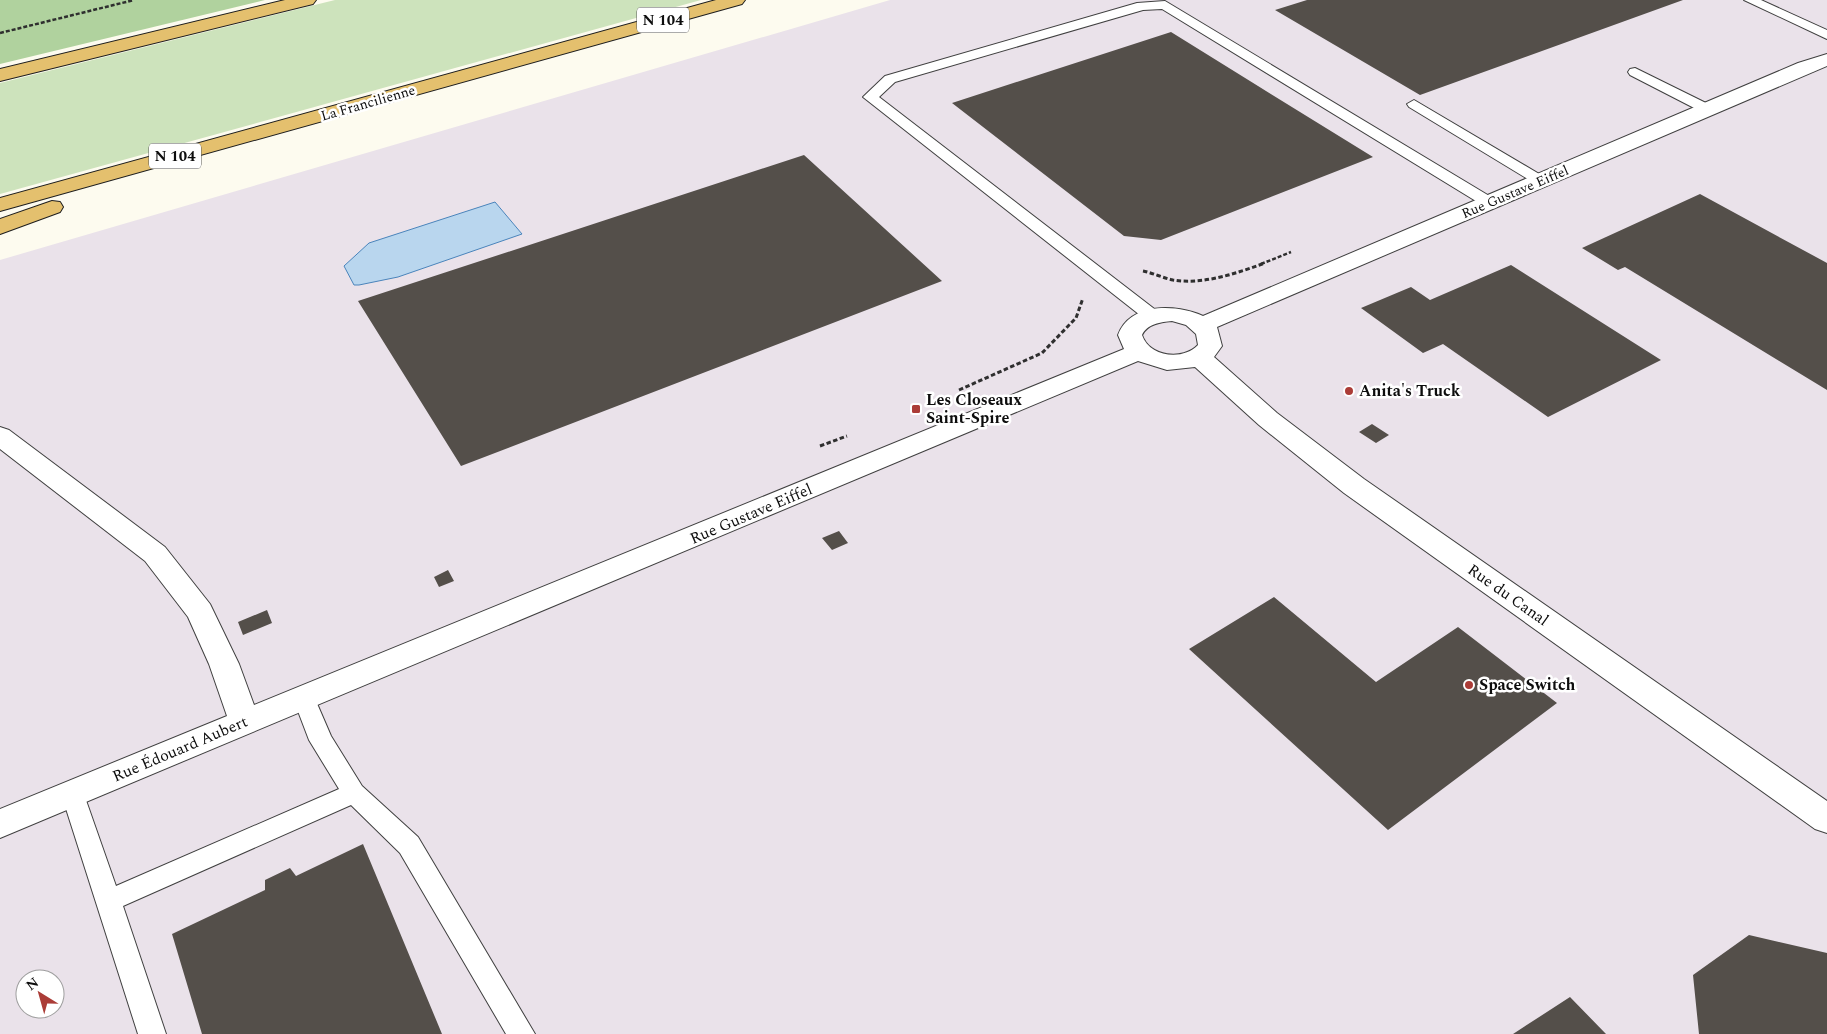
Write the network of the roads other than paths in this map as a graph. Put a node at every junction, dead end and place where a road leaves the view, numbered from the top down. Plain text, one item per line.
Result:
1 (307, 0) edge
2 (736, 0) edge
3 (1750, 0) edge
4 (1827, 34) edge
5 (1827, 60) edge
6 (1635, 72) dead end
7 (0, 75) edge
8 (442, 82) junction
9 (1414, 104) dead end
10 (1707, 110) junction
11 (1541, 181) junction
12 (1490, 203) junction
13 (0, 205) edge
14 (0, 227) edge
15 (1151, 315) junction
16 (1202, 325) junction
17 (1140, 351) junction
18 (1199, 357) junction
19 (0, 436) edge
20 (361, 676) joint
21 (304, 698) junction
22 (245, 722) junction
23 (354, 793) junction
24 (73, 794) junction
25 (1827, 819) edge
26 (0, 824) edge
27 (108, 901) junction
28 (152, 1034) edge
29 (521, 1034) edge

1 - 7 highway
2 - 8 highway, La Francilienne / N 104
3 - 4 lane
5 - 10 street, Rue Gustave Eiffel
6 - 10 lane
8 - 13 highway, La Francilienne / N 104
8 - 14 highway
9 - 11 lane
10 - 11 street, Rue Gustave Eiffel
11 - 12 street, Rue Gustave Eiffel
12 - 15 lane
12 - 16 street, Rue Gustave Eiffel
15 - 16 street
15 - 17 street
16 - 18 street
17 - 18 street
17 - 20 street, Rue Gustave Eiffel
18 - 25 street, Rue du Canal
19 - 22 street
20 - 21 street, Rue Édouard Aubert
21 - 22 street, Rue Édouard Aubert
21 - 23 lane
22 - 24 street, Rue Édouard Aubert
23 - 27 lane
23 - 29 lane
24 - 26 street, Rue Édouard Aubert
24 - 27 lane
27 - 28 lane

